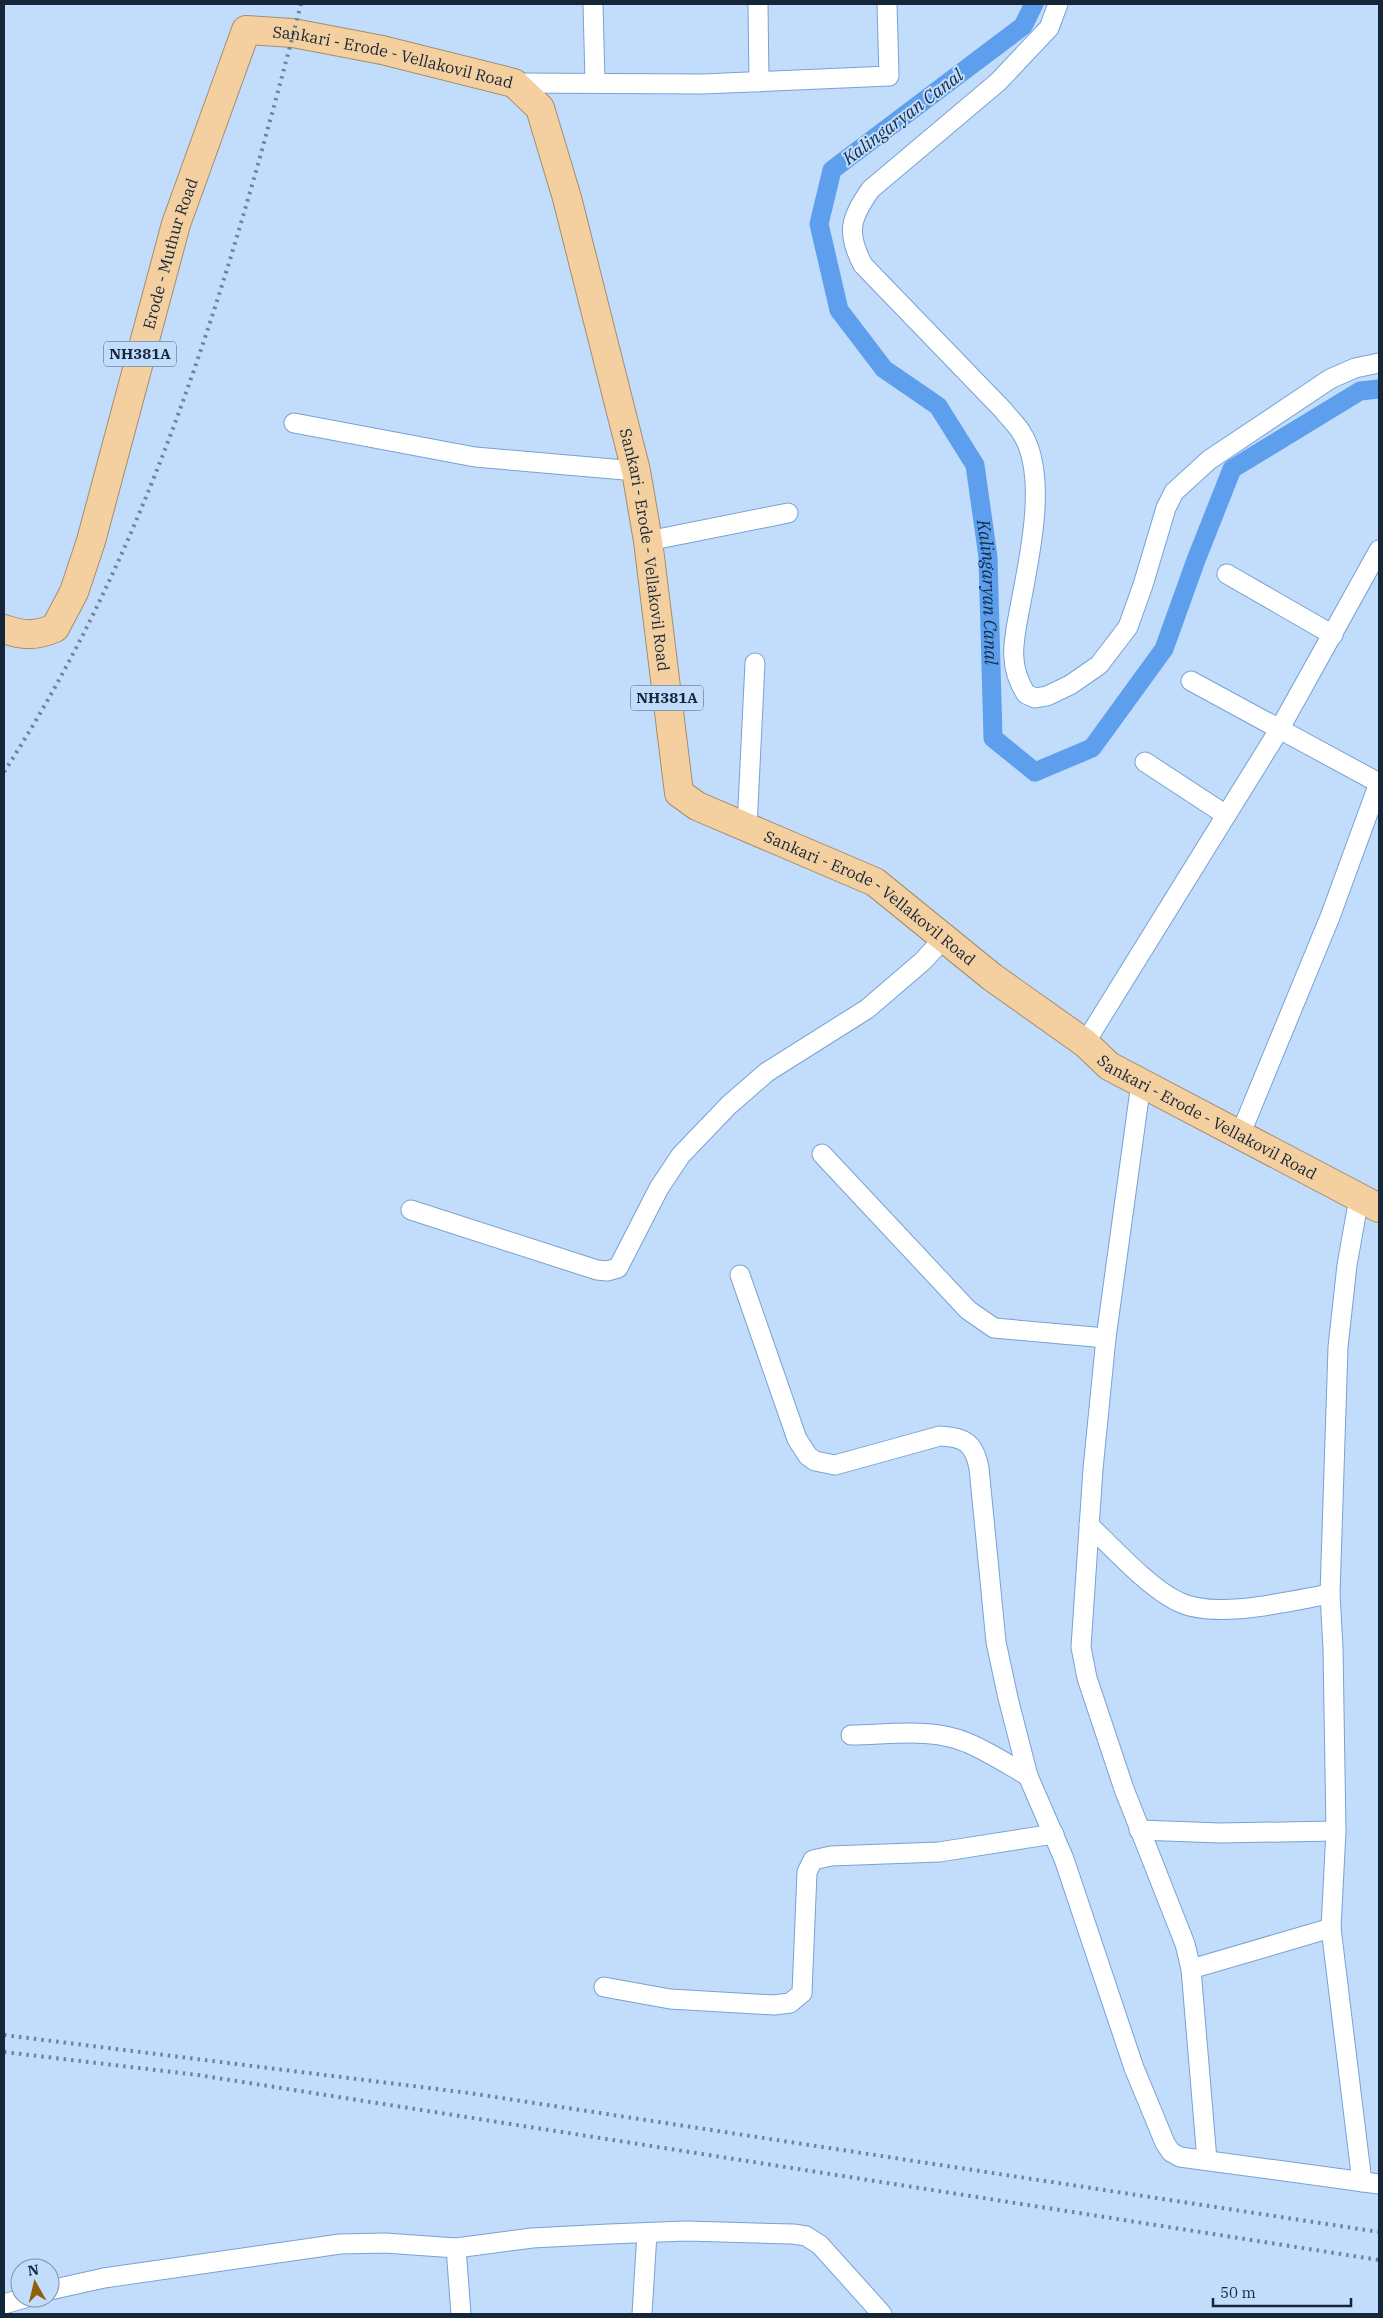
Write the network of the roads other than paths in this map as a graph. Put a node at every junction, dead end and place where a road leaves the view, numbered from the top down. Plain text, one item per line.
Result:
1 (593, 4) edge
2 (758, 4) edge
3 (887, 4) edge
4 (1058, 4) edge
5 (246, 30) joint
6 (595, 82) junction
7 (760, 82) junction
8 (514, 83) junction
9 (1379, 364) edge
10 (294, 423) dead end
11 (636, 471) junction
12 (788, 513) dead end
13 (648, 542) junction
14 (1379, 550) edge
15 (1227, 574) dead end
16 (4, 629) edge
17 (1333, 635) junction
18 (755, 663) dead end
19 (1191, 681) dead end
20 (1279, 730) junction
21 (1145, 762) dead end
22 (1379, 783) edge
23 (1226, 815) junction
24 (747, 827) junction
25 (945, 937) junction
26 (1085, 1043) junction
27 (1142, 1083) junction
28 (1240, 1135) junction
29 (822, 1154) dead end
30 (1369, 1203) edge
31 (412, 1210) dead end
32 (740, 1275) dead end
33 (1106, 1338) junction
34 (1089, 1525) junction
35 (1330, 1594) junction
36 (851, 1735) dead end
37 (1028, 1776) junction
38 (1138, 1830) junction
39 (1336, 1831) junction
40 (1054, 1834) junction
41 (1331, 1928) junction
42 (1192, 1969) junction
43 (604, 1987) dead end
44 (1207, 2160) junction
45 (1370, 2183) edge
46 (647, 2233) junction
47 (456, 2248) junction
48 (60, 2287) edge
49 (461, 2314) edge
50 (642, 2314) edge
51 (882, 2314) edge

1 - 6 street
2 - 7 street
3 - 7 street
4 - 9 street
5 - 8 highway, Sankari - Erode - Vellakovil Road / NH381A
5 - 16 highway, Erode - Muthur Road / NH381A
6 - 7 street
6 - 8 street
8 - 11 highway, Sankari - Erode - Vellakovil Road / NH381A
10 - 11 street
11 - 13 highway, Sankari - Erode - Vellakovil Road / NH381A
12 - 13 street
13 - 24 highway, Sankari - Erode - Vellakovil Road / NH381A
14 - 17 street
15 - 17 street
17 - 20 street
18 - 24 street
19 - 20 street
20 - 22 street
20 - 23 street
21 - 23 street
22 - 28 street
23 - 26 street
24 - 25 highway, Sankari - Erode - Vellakovil Road / NH381A
25 - 26 highway, Sankari - Erode - Vellakovil Road / NH381A
25 - 31 street
26 - 27 highway, Sankari - Erode - Vellakovil Road / NH381A
27 - 28 highway, Sankari - Erode - Vellakovil Road / NH381A
27 - 33 street
28 - 30 highway, Sankari - Erode - Vellakovil Road / NH381A
29 - 33 street
30 - 35 street
32 - 37 street
33 - 34 street
34 - 35 street
34 - 38 street
35 - 39 street
36 - 37 street
37 - 40 street
38 - 39 street
38 - 42 street
39 - 41 street
40 - 43 street
40 - 44 street
41 - 42 street
41 - 45 street
42 - 44 street
44 - 45 street
46 - 47 street
46 - 50 street
46 - 51 street
47 - 48 street
47 - 49 street

